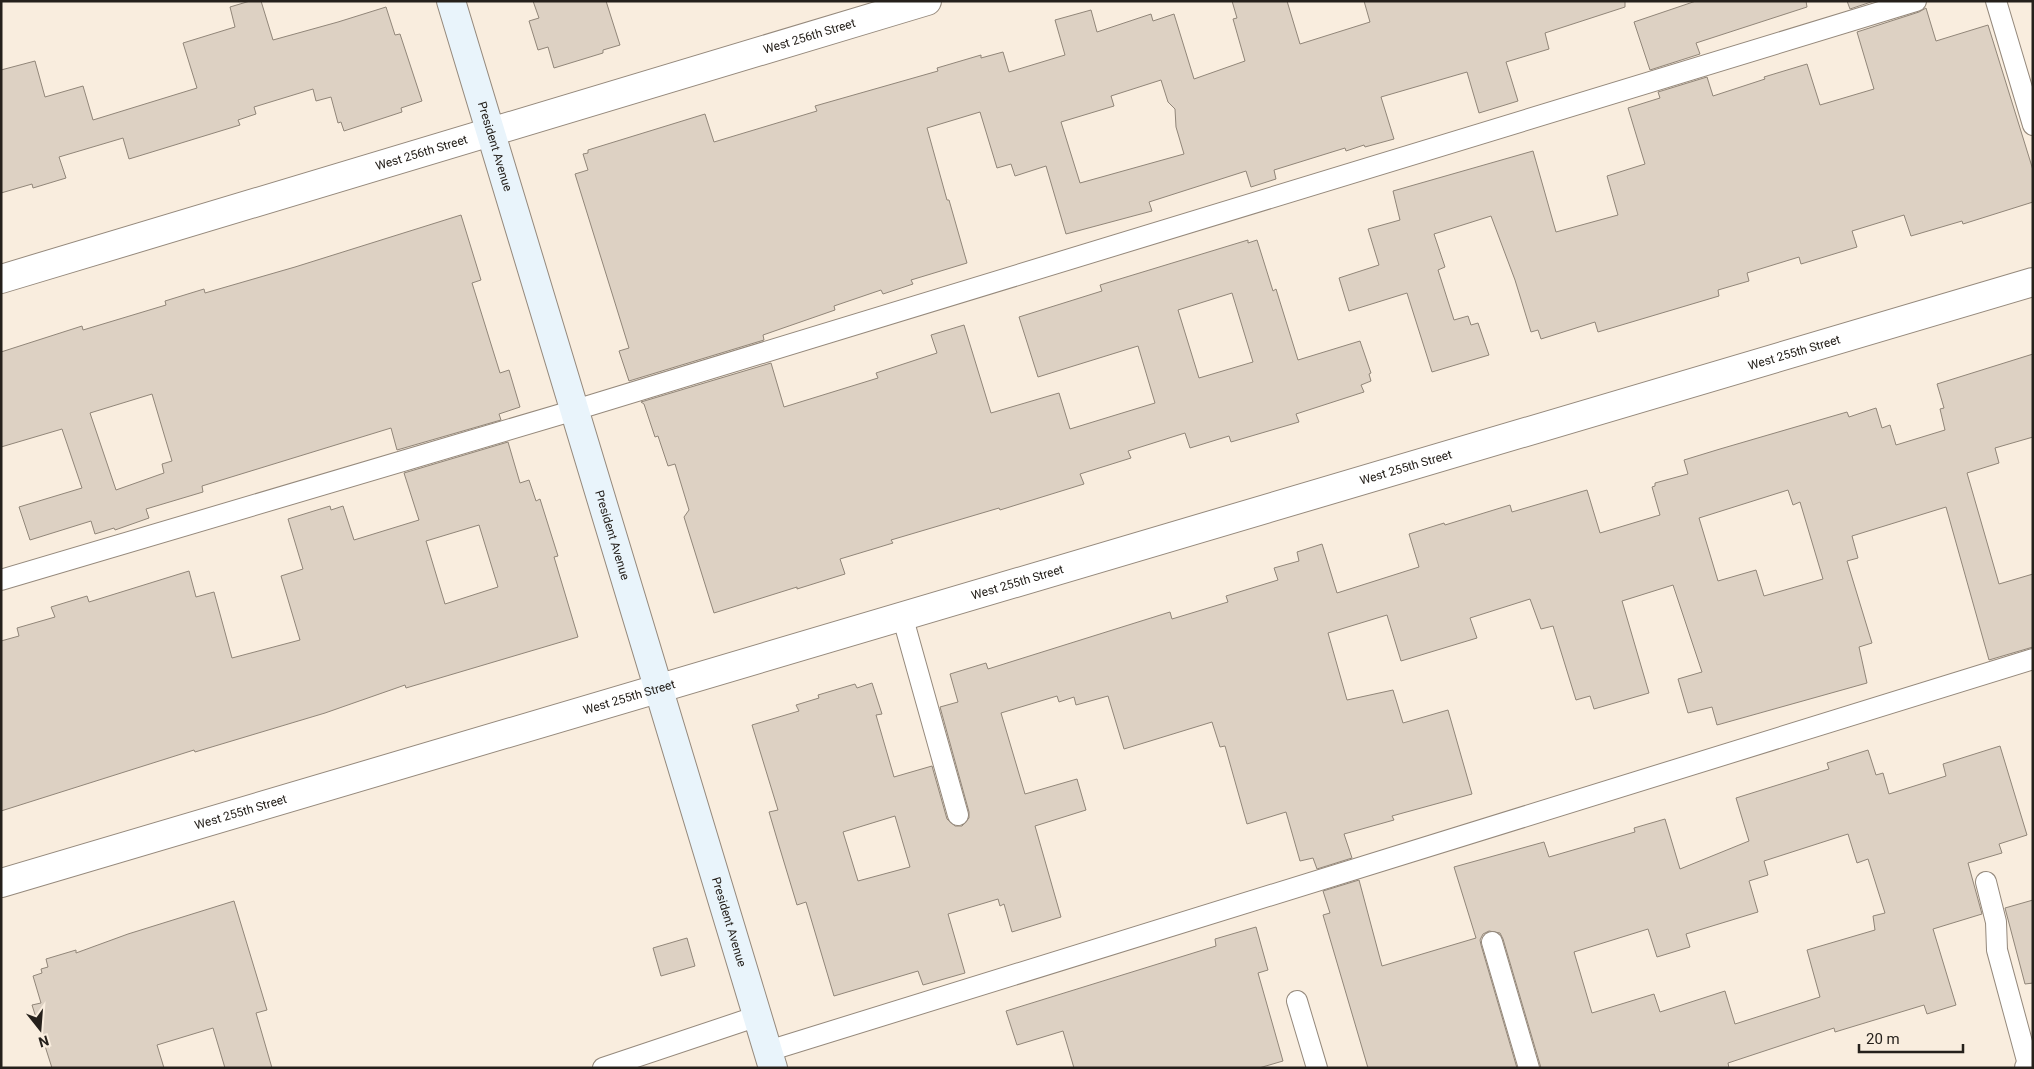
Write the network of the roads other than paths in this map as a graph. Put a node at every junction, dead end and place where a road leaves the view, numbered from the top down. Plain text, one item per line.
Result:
1 (450, 1) edge
2 (927, 1) edge
3 (1916, 1) edge
4 (1996, 1) edge
5 (2033, 125) edge
6 (491, 133) junction
7 (1, 279) edge
8 (2033, 282) edge
9 (575, 410) junction
10 (1, 580) edge
11 (902, 615) junction
12 (2033, 659) edge
13 (658, 688) junction
14 (958, 815) dead end
15 (1986, 882) dead end
16 (1, 884) edge
17 (1492, 942) dead end
18 (1297, 1001) dead end
19 (758, 1016) junction
20 (771, 1059) edge
21 (2033, 1066) edge
22 (603, 1068) edge
23 (1317, 1068) edge
24 (1529, 1068) edge
25 (2029, 1068) edge

1 - 6 street, President Avenue
2 - 6 street, West 256th Street
3 - 9 lane
4 - 5 lane
6 - 7 street, West 256th Street
6 - 9 street, President Avenue
8 - 11 street, West 255th Street
9 - 10 lane
9 - 13 street, President Avenue
11 - 13 street, West 255th Street
11 - 14 lane
12 - 20 lane
13 - 16 street, West 255th Street
13 - 19 street, President Avenue
15 - 25 lane
17 - 24 lane
18 - 23 lane
19 - 20 street, President Avenue
19 - 22 lane
21 - 25 street

